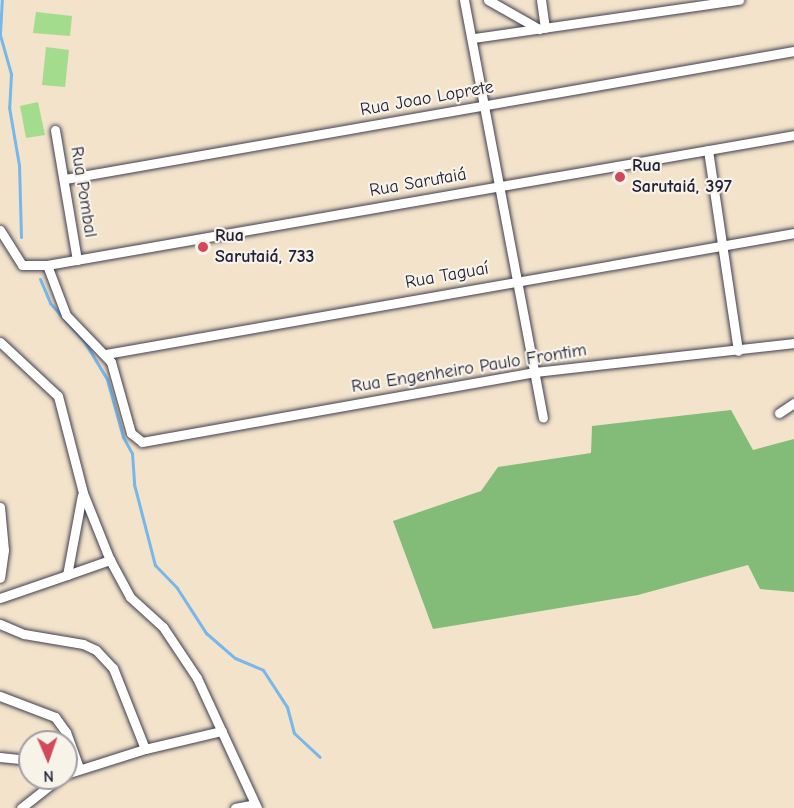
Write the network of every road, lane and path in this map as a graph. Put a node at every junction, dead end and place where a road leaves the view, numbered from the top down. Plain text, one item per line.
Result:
1 (464, 0) edge
2 (488, 0) edge
3 (541, 0) edge
4 (739, 0) edge
5 (542, 29) junction
6 (474, 38) junction
7 (794, 51) edge
8 (486, 106) junction
9 (56, 130) dead end
10 (794, 135) edge
11 (708, 150) junction
12 (65, 179) junction
13 (501, 185) junction
14 (0, 230) edge
15 (794, 233) edge
16 (721, 245) junction
17 (77, 260) junction
18 (48, 265) junction
19 (519, 280) junction
20 (0, 342) edge
21 (794, 343) edge
22 (738, 351) junction
23 (106, 354) junction
24 (535, 372) junction
25 (794, 403) edge
26 (779, 413) dead end
27 (543, 418) dead end
28 (83, 493) junction
29 (0, 507) edge
30 (110, 560) junction
31 (67, 575) junction
32 (0, 578) edge
33 (0, 597) edge
34 (0, 624) edge
35 (0, 696) edge
36 (65, 730) edge
37 (222, 731) junction
38 (145, 749) junction
39 (0, 757) edge
40 (18, 759) edge
41 (78, 768) edge
42 (44, 790) edge
43 (256, 806) edge
44 (21, 808) edge
45 (235, 808) edge

1 - 6 street
2 - 5 street
3 - 5 street
4 - 5 street
5 - 6 street
6 - 8 street
7 - 8 street, Rua Joao Loprete
8 - 12 street, Rua Joao Loprete
8 - 13 street
9 - 12 street, Rua Pombal
10 - 11 street, Rua Sarutaiá
11 - 13 street, Rua Sarutaiá
11 - 16 street
12 - 17 street, Rua Pombal
13 - 17 street, Rua Sarutaiá
13 - 19 street
14 - 18 street, Rua Sarutaiá
15 - 16 street, Rua Taguaí
16 - 19 street, Rua Taguaí
16 - 22 street
17 - 18 street, Rua Sarutaiá
18 - 23 street
19 - 23 street, Rua Taguaí
19 - 24 street
20 - 28 street
21 - 22 street, Rua Engenheiro Paulo Frontim
22 - 24 street, Rua Engenheiro Paulo Frontim
23 - 24 street, Rua Engenheiro Paulo Frontim
24 - 27 street
25 - 26 street
28 - 30 street
28 - 31 street
29 - 32 street
30 - 31 street
30 - 37 street
31 - 33 street
34 - 38 street
35 - 36 street
37 - 38 street
37 - 43 street
38 - 41 street
39 - 40 street
42 - 44 street
43 - 45 street

